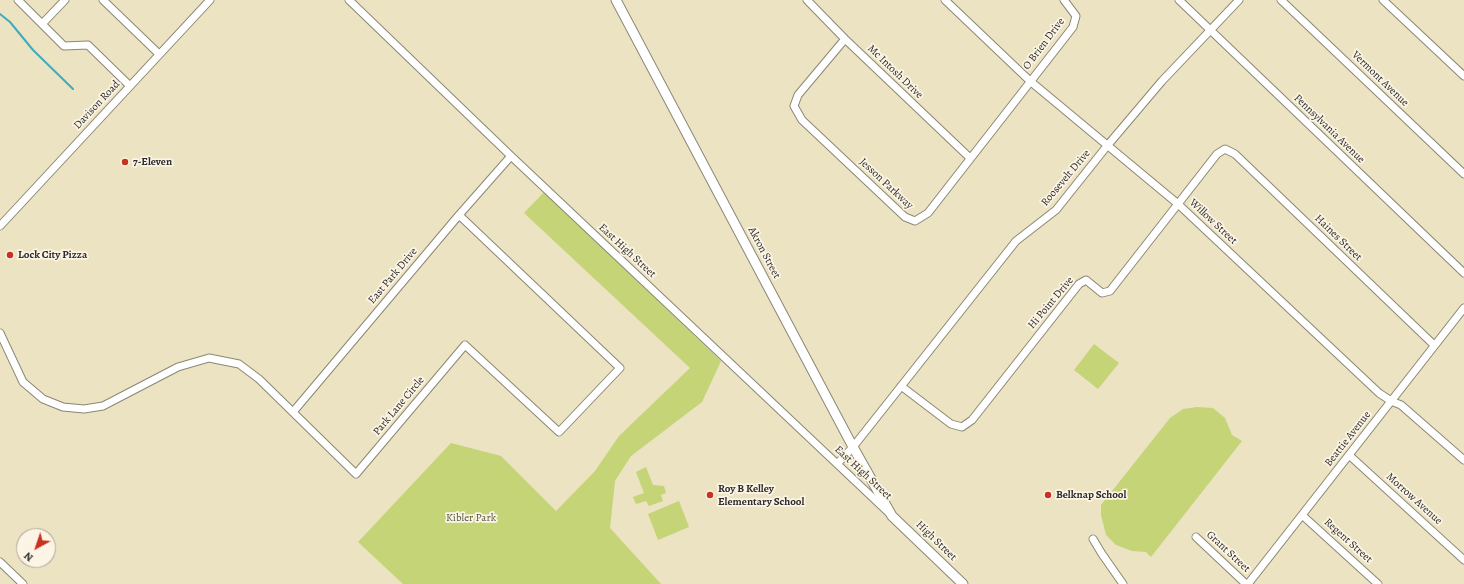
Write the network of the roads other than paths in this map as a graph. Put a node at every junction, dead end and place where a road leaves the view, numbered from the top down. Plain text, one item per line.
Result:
1 (18, 0) edge
2 (65, 0) edge
3 (103, 0) edge
4 (210, 0) edge
5 (349, 0) edge
6 (616, 0) edge
7 (807, 0) edge
8 (945, 0) edge
9 (1064, 0) edge
10 (1179, 0) edge
11 (1239, 0) edge
12 (1281, 0) edge
13 (1383, 0) edge
14 (42, 24) junction
15 (1210, 31) junction
16 (845, 39) junction
17 (159, 54) junction
18 (1464, 76) edge
19 (1030, 82) junction
20 (130, 86) junction
21 (1107, 146) junction
22 (1225, 149) joint
23 (511, 156) junction
24 (970, 158) junction
25 (1464, 174) edge
26 (1178, 204) junction
27 (459, 215) junction
28 (0, 226) edge
29 (1464, 273) edge
30 (1464, 308) edge
31 (0, 333) edge
32 (1434, 345) junction
33 (901, 386) junction
34 (1391, 401) junction
35 (293, 412) junction
36 (853, 447) junction
37 (1349, 455) junction
38 (1464, 460) edge
39 (837, 464) junction
40 (1302, 515) junction
41 (892, 516) junction
42 (1196, 537) dead end
43 (1093, 539) dead end
44 (1464, 560) edge
45 (0, 562) edge
46 (23, 584) edge
47 (963, 584) edge
48 (1123, 584) edge
49 (1247, 584) edge
50 (1378, 584) edge

1 - 14 street
2 - 14 street
3 - 17 street
4 - 17 street, Davison Road
5 - 23 street, East High Street
6 - 36 main road, Akron Street
7 - 16 street, Mc Intosh Drive
8 - 19 street, Willow Street
9 - 19 street, O Brien Drive
10 - 15 street, Pennsylvania Avenue
11 - 15 street, Roosevelt Drive
12 - 25 street, Vermont Avenue
13 - 18 street
14 - 20 street
15 - 21 street, Roosevelt Drive
15 - 29 street, Pennsylvania Avenue
16 - 24 street, Mc Intosh Drive
16 - 24 street, Jesson Parkway
17 - 20 street, Davison Road
19 - 21 street, Willow Street
19 - 24 street, Jesson Parkway
20 - 28 street, Davison Road
21 - 26 street, Willow Street
21 - 33 street, Roosevelt Drive
22 - 26 street, Hi Point Drive
22 - 32 street, Haines Street
23 - 27 street, East Park Drive
23 - 39 street, East High Street
26 - 33 street, Hi Point Drive
26 - 34 street, Willow Street
27 - 35 street, East Park Drive
27 - 35 street, Park Lane Circle
30 - 32 street, Beattie Avenue
31 - 35 street, Park Lane Circle
32 - 34 street, Beattie Avenue
33 - 36 street, Roosevelt Drive
34 - 37 street, Beattie Avenue
34 - 38 street, Willow Street
36 - 39 street, Roosevelt Drive
36 - 41 main road, Akron Street
37 - 40 street, Beattie Avenue
37 - 44 street, Morrow Avenue
39 - 41 street, East High Street
40 - 49 street, Beattie Avenue
40 - 50 street, Regent Street
41 - 47 main road, High Street
42 - 49 street, Grant Street
43 - 48 street
45 - 46 street

